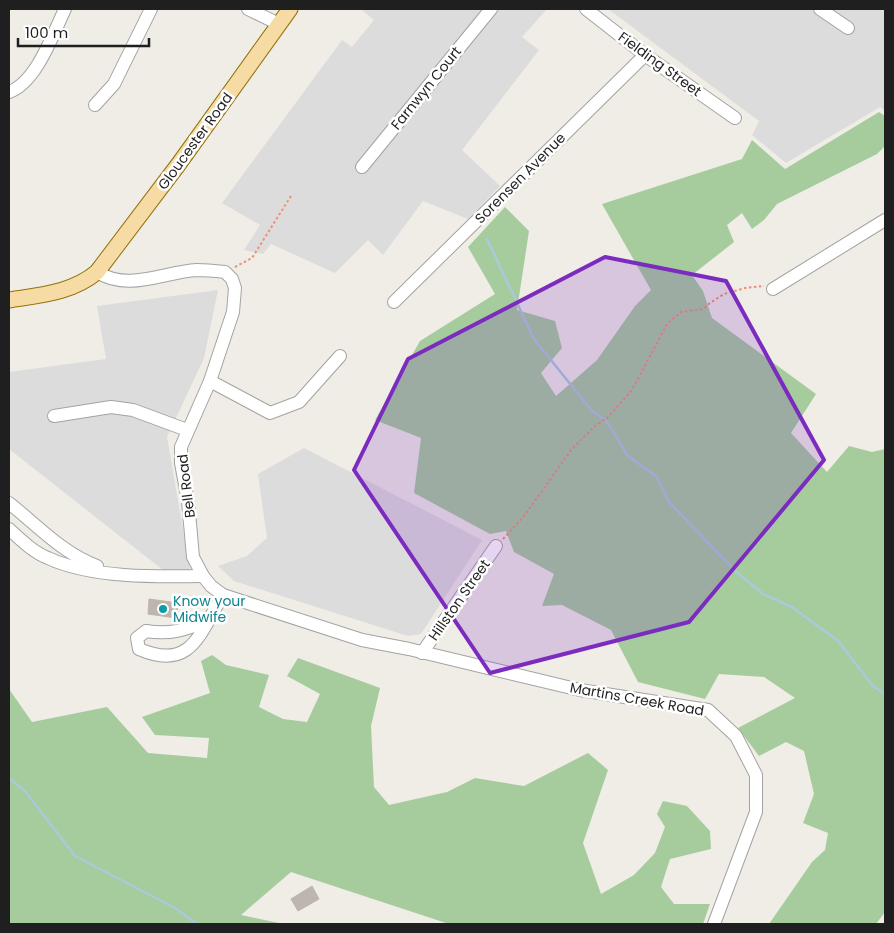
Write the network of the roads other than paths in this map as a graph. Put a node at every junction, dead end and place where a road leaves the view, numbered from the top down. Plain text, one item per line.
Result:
1 (65, 9) edge
2 (151, 9) edge
3 (248, 9) edge
4 (290, 9) edge
5 (491, 9) edge
6 (586, 9) edge
7 (820, 9) edge
8 (279, 24) junction
9 (848, 28) dead end
10 (645, 54) junction
11 (9, 92) edge
12 (95, 105) dead end
13 (735, 118) dead end
14 (362, 167) dead end
15 (885, 220) edge
16 (98, 272) junction
17 (773, 289) road end
18 (9, 300) edge
19 (394, 302) dead end
20 (340, 356) dead end
21 (210, 381) junction
22 (54, 416) dead end
23 (187, 430) junction
24 (9, 502) edge
25 (9, 529) edge
26 (496, 546) road end
27 (116, 573) junction
28 (203, 576) junction
29 (223, 595) junction
30 (207, 621) junction
31 (422, 653) junction
32 (714, 924) edge

1 - 11 street
2 - 12 street
3 - 8 street
4 - 8 main road, Gloucester Road
5 - 14 street, Farnwyn Court
6 - 10 street, Fielding Street
7 - 9 street
8 - 16 main road, Gloucester Road
10 - 13 street, Fielding Street
10 - 19 street, Sorensen Avenue
15 - 17 street
16 - 18 main road
16 - 21 street, Bell Road
20 - 21 street
21 - 23 street, Bell Road
22 - 23 street
23 - 28 street, Bell Road
24 - 27 street
25 - 27 street
26 - 31 street, Hillston Street
27 - 28 street
28 - 29 street, Bell Road
29 - 30 street
29 - 31 street, Bell Road
30 - 30 street
31 - 32 street, Martins Creek Road

